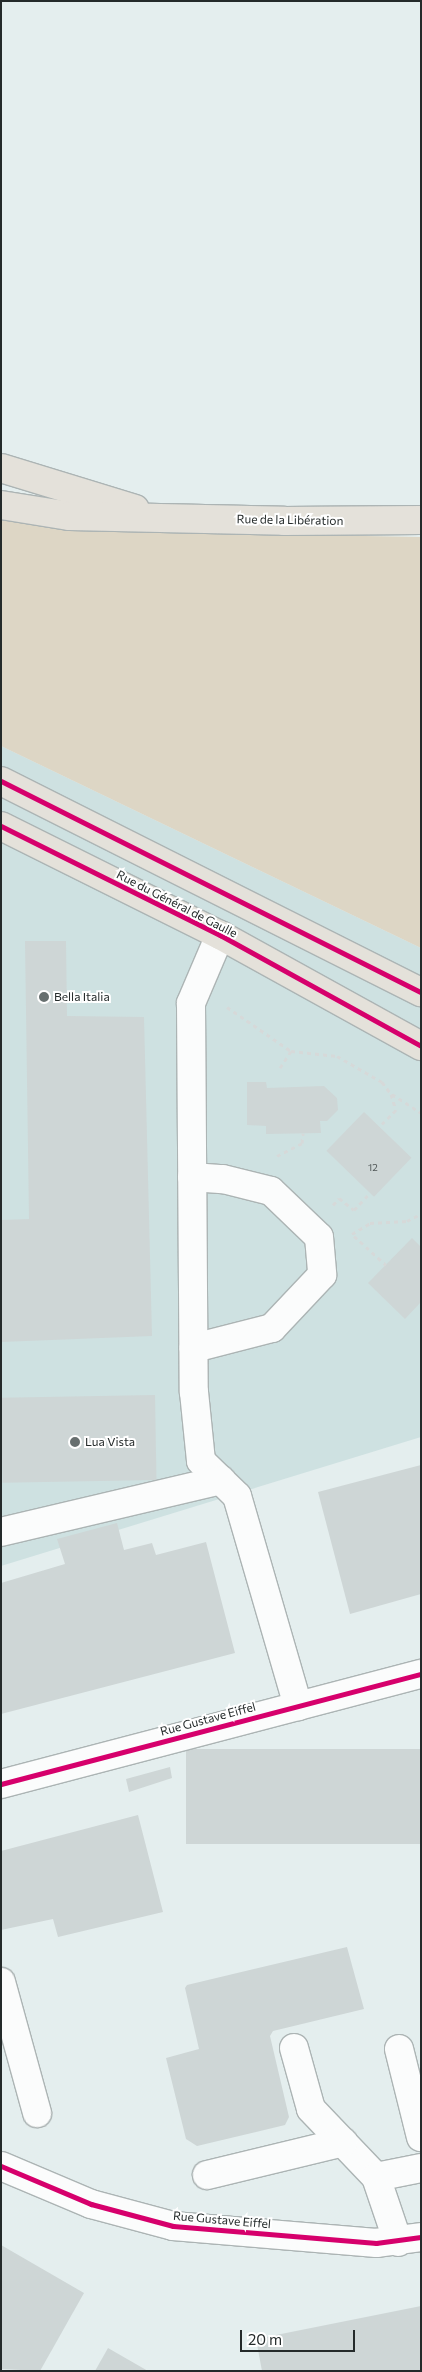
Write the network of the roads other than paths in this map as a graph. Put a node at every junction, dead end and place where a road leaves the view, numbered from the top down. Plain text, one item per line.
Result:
1 (1, 468) edge
2 (1, 505) edge
3 (160, 517) junction
4 (421, 520) edge
5 (1, 781) edge
6 (1, 826) edge
7 (220, 935) junction
8 (421, 992) edge
9 (421, 1046) edge
10 (192, 1177) junction
11 (194, 1348) junction
12 (221, 1480) junction
13 (1, 1532) edge
14 (421, 1674) edge
15 (298, 1706) junction
16 (1, 1784) edge
17 (1, 1982) edge
18 (294, 2048) dead end
19 (399, 2049) dead end
20 (37, 2113) dead end
21 (421, 2137) edge
22 (343, 2142) junction
23 (1, 2166) edge
24 (421, 2168) edge
25 (207, 2175) dead end
26 (376, 2177) junction
27 (409, 2239) edge

1 - 3 main road, Rue de la Libération
2 - 3 main road, Rue de la Libération
3 - 4 main road, Rue de la Libération
5 - 8 main road
6 - 7 main road, Rue du Général de Gaulle
7 - 9 main road, Rue du Général de Gaulle
7 - 10 street
10 - 11 street
10 - 11 street
11 - 12 street
12 - 13 street
12 - 15 street
14 - 15 street, Rue Gustave Eiffel
15 - 16 street, Rue Gustave Eiffel
17 - 20 street
18 - 22 street
19 - 21 street
22 - 25 street
22 - 26 street
23 - 27 street, Rue Gustave Eiffel
24 - 26 street
26 - 27 street

